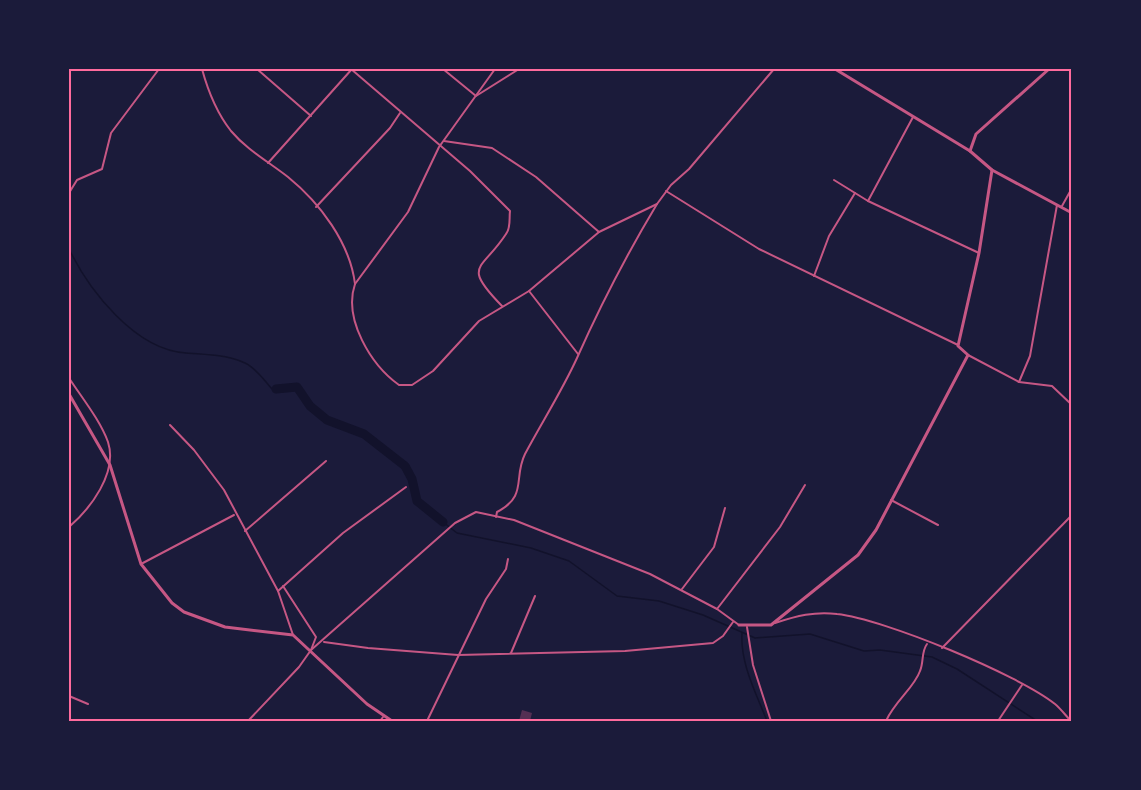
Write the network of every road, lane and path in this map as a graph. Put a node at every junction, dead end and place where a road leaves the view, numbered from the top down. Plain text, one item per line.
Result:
1 (159, 69) edge
2 (202, 69) edge
3 (257, 69) edge
4 (352, 69) edge
5 (443, 69) edge
6 (495, 69) edge
7 (519, 69) edge
8 (774, 69) edge
9 (836, 69) edge
10 (1049, 69) edge
11 (476, 96) junction
12 (400, 113) junction
13 (311, 116) junction
14 (913, 117) junction
15 (444, 141) junction
16 (439, 147) junction
17 (970, 152) junction
18 (268, 164) junction
19 (992, 170) junction
20 (834, 180) dead end
21 (1072, 188) edge
22 (666, 191) junction
23 (69, 193) edge
24 (855, 193) junction
25 (868, 201) junction
26 (657, 204) junction
27 (1058, 205) junction
28 (316, 207) junction
29 (1062, 207) junction
30 (1072, 213) edge
31 (599, 232) junction
32 (979, 253) junction
33 (814, 276) junction
34 (355, 284) junction
35 (529, 291) junction
36 (502, 306) junction
37 (958, 346) junction
38 (578, 354) junction
39 (968, 355) junction
40 (69, 378) edge
41 (1019, 382) junction
42 (69, 394) edge
43 (1072, 405) edge
44 (170, 425) dead end
45 (326, 461) dead end
46 (110, 465) junction
47 (805, 485) dead end
48 (406, 487) dead end
49 (891, 500) junction
50 (725, 508) dead end
51 (235, 514) junction
52 (1072, 515) edge
53 (496, 517) junction
54 (938, 525) dead end
55 (69, 527) edge
56 (245, 531) junction
57 (508, 559) dead end
58 (141, 564) junction
59 (283, 586) junction
60 (681, 590) junction
61 (278, 591) junction
62 (535, 596) dead end
63 (717, 609) junction
64 (733, 623) junction
65 (738, 625) joint
66 (771, 625) junction
67 (747, 628) junction
68 (293, 635) junction
69 (324, 642) junction
70 (928, 643) junction
71 (941, 648) junction
72 (311, 650) junction
73 (511, 653) junction
74 (458, 655) junction
75 (1022, 685) junction
76 (69, 696) edge
77 (88, 704) dead end
78 (382, 719) edge
79 (248, 721) edge
80 (392, 721) edge
81 (427, 721) edge
82 (771, 721) edge
83 (886, 721) edge
84 (998, 721) edge
85 (1071, 721) edge

1 - 23 street
2 - 18 street
3 - 13 street
4 - 12 street
4 - 13 street
5 - 11 street
6 - 11 street
7 - 11 street
8 - 22 street
9 - 14 street
10 - 17 street
11 - 15 street
12 - 16 street
12 - 28 street
13 - 18 street
14 - 17 street
14 - 25 street
15 - 16 street
15 - 31 street
16 - 34 street
16 - 36 street
17 - 19 street
18 - 28 street
19 - 27 street
19 - 32 street
20 - 24 street
21 - 29 street
22 - 26 street
22 - 33 street
24 - 25 street
24 - 33 street
25 - 32 street
26 - 31 street
26 - 38 street
27 - 29 street
27 - 41 street
28 - 34 street
29 - 30 street
31 - 35 street
32 - 37 street
33 - 37 street
34 - 36 street
35 - 36 street
35 - 38 street
37 - 39 street
38 - 53 street
39 - 41 street
39 - 49 street
40 - 46 street
41 - 43 street
42 - 46 street
44 - 51 street
45 - 56 street
46 - 55 street
46 - 58 street
47 - 63 street
48 - 59 street
49 - 54 street
49 - 66 street
50 - 60 street
51 - 56 street
51 - 58 street
52 - 71 street
53 - 60 street
53 - 69 street
56 - 61 street
57 - 74 street
58 - 68 street
59 - 61 street
59 - 72 street
60 - 63 street
61 - 68 street
62 - 73 street
63 - 64 street
64 - 65 street
64 - 73 street
65 - 67 street
66 - 67 street
66 - 70 street
67 - 82 street
68 - 72 street
69 - 72 street
69 - 74 street
70 - 71 street
70 - 83 street
71 - 75 street
72 - 78 street
72 - 79 street
73 - 74 street
74 - 81 street
75 - 84 street
75 - 85 street
76 - 77 street
78 - 80 street

